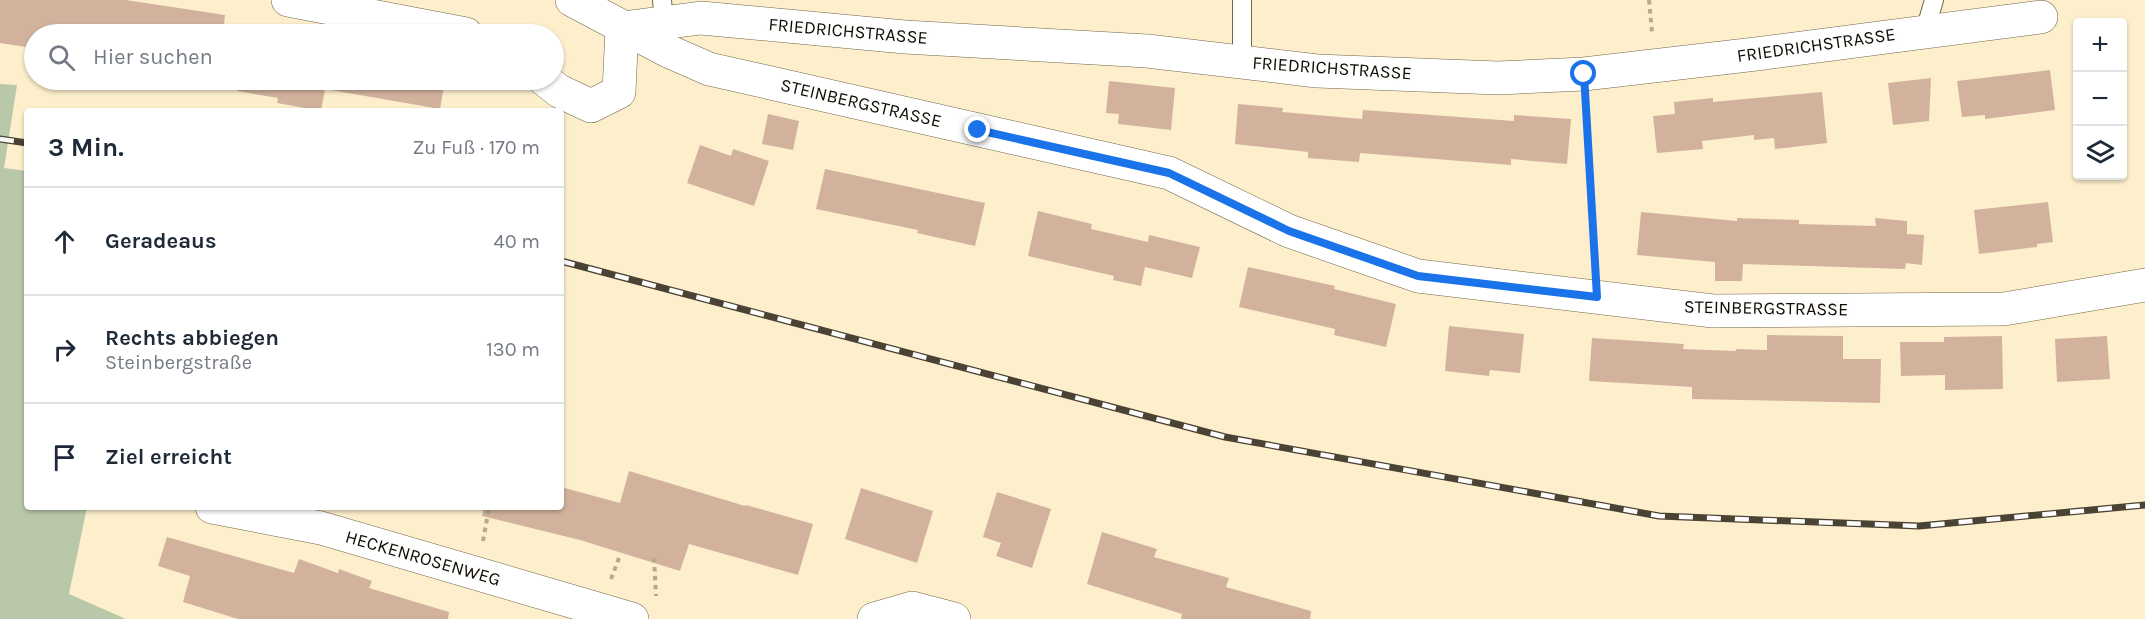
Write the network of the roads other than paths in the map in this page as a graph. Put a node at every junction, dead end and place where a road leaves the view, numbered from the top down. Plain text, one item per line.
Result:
1 (288, 0) edge
2 (572, 0) edge
3 (1242, 0) edge
4 (1934, 0) edge
5 (663, 11) edge
6 (2041, 17) dead end
7 (414, 24) edge
8 (622, 28) junction
9 (1925, 31) junction
10 (1242, 62) junction
11 (558, 90) edge
12 (2145, 285) edge
13 (228, 510) edge
14 (645, 609) edge
15 (874, 619) edge
16 (954, 619) edge

1 - 7 street
2 - 8 street, STEINBERGSTRASSE
3 - 10 lane
4 - 9 lane
5 - 8 street, FRIEDRICHSTRASSE
5 - 10 street, FRIEDRICHSTRASSE
6 - 9 street, FRIEDRICHSTRASSE
8 - 11 street
8 - 12 street, STEINBERGSTRASSE
9 - 10 street, FRIEDRICHSTRASSE
13 - 14 street, HECKENROSENWEG
15 - 16 street

